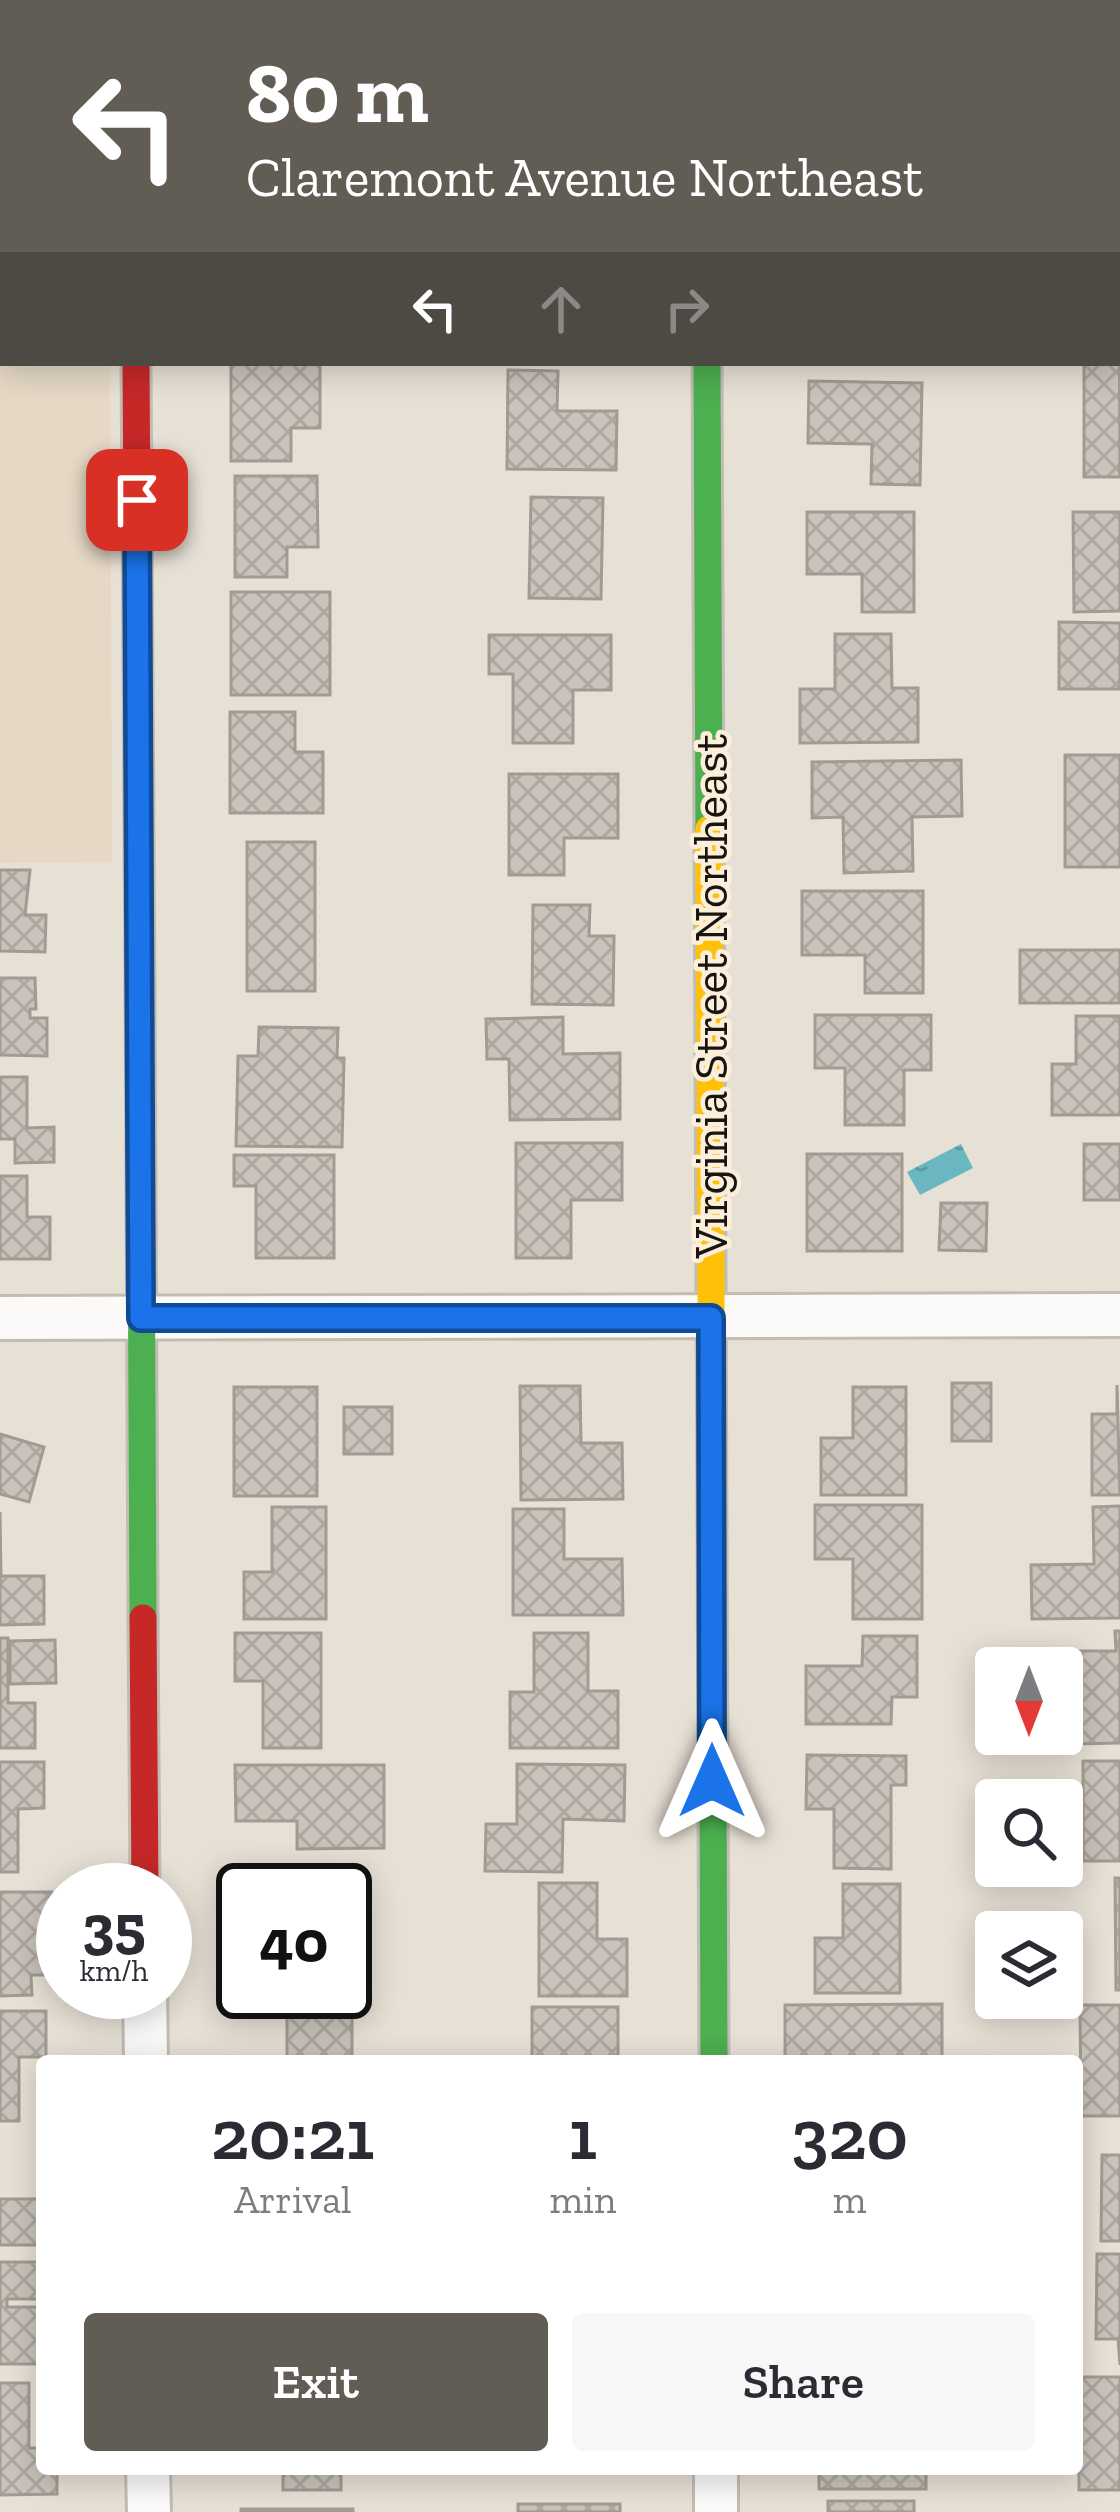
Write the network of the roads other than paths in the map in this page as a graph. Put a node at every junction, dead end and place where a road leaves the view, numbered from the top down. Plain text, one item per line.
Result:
1 (136, 366) edge
2 (707, 366) edge
3 (1120, 1315) edge
4 (0, 1318) edge
5 (141, 1318) junction
6 (711, 1318) junction
7 (145, 1863) edge
8 (146, 2019) edge
9 (146, 2055) edge
10 (714, 2055) edge
11 (148, 2475) edge
12 (716, 2475) edge
13 (149, 2512) edge
14 (716, 2512) edge

1 - 5 street
2 - 6 street, Virginia Street Northeast
3 - 6 street
4 - 5 street
5 - 6 street
5 - 7 street
6 - 10 street, Virginia Street Northeast
8 - 9 street
11 - 13 street
12 - 14 street

